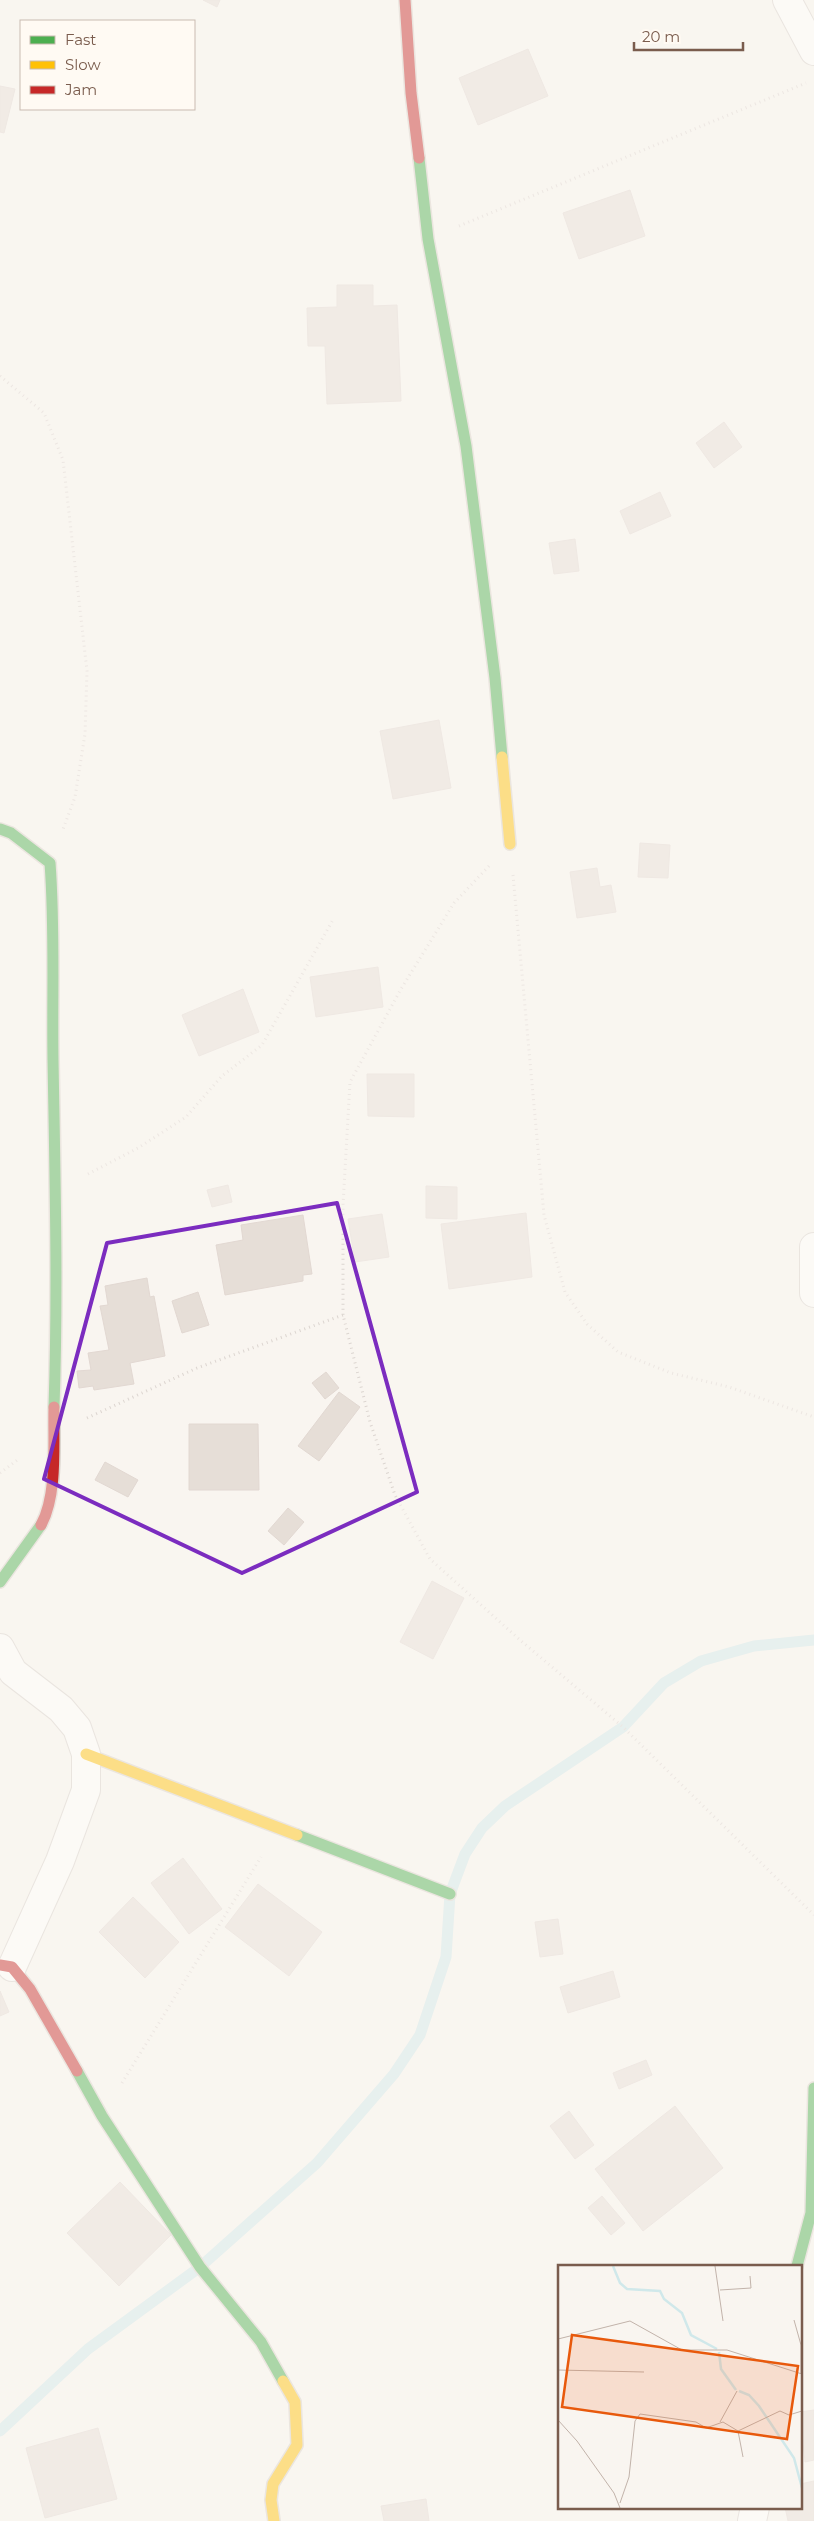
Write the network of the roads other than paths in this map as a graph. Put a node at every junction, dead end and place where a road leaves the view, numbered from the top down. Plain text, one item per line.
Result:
1 (405, 0) edge
2 (787, 0) edge
3 (814, 51) edge
4 (0, 830) edge
5 (510, 844) road end
6 (814, 1247) edge
7 (814, 1293) edge
8 (0, 1582) edge
9 (0, 1648) edge
10 (86, 1754) junction
11 (450, 1894) dead end
12 (6, 1966) edge
13 (814, 2088) edge
14 (797, 2265) edge
15 (755, 2508) edge
16 (274, 2521) edge
17 (752, 2521) edge

1 - 5 street
2 - 3 street
4 - 8 street
6 - 7 street
9 - 10 street
10 - 11 street
10 - 12 street
12 - 16 street
13 - 14 street
15 - 17 street

